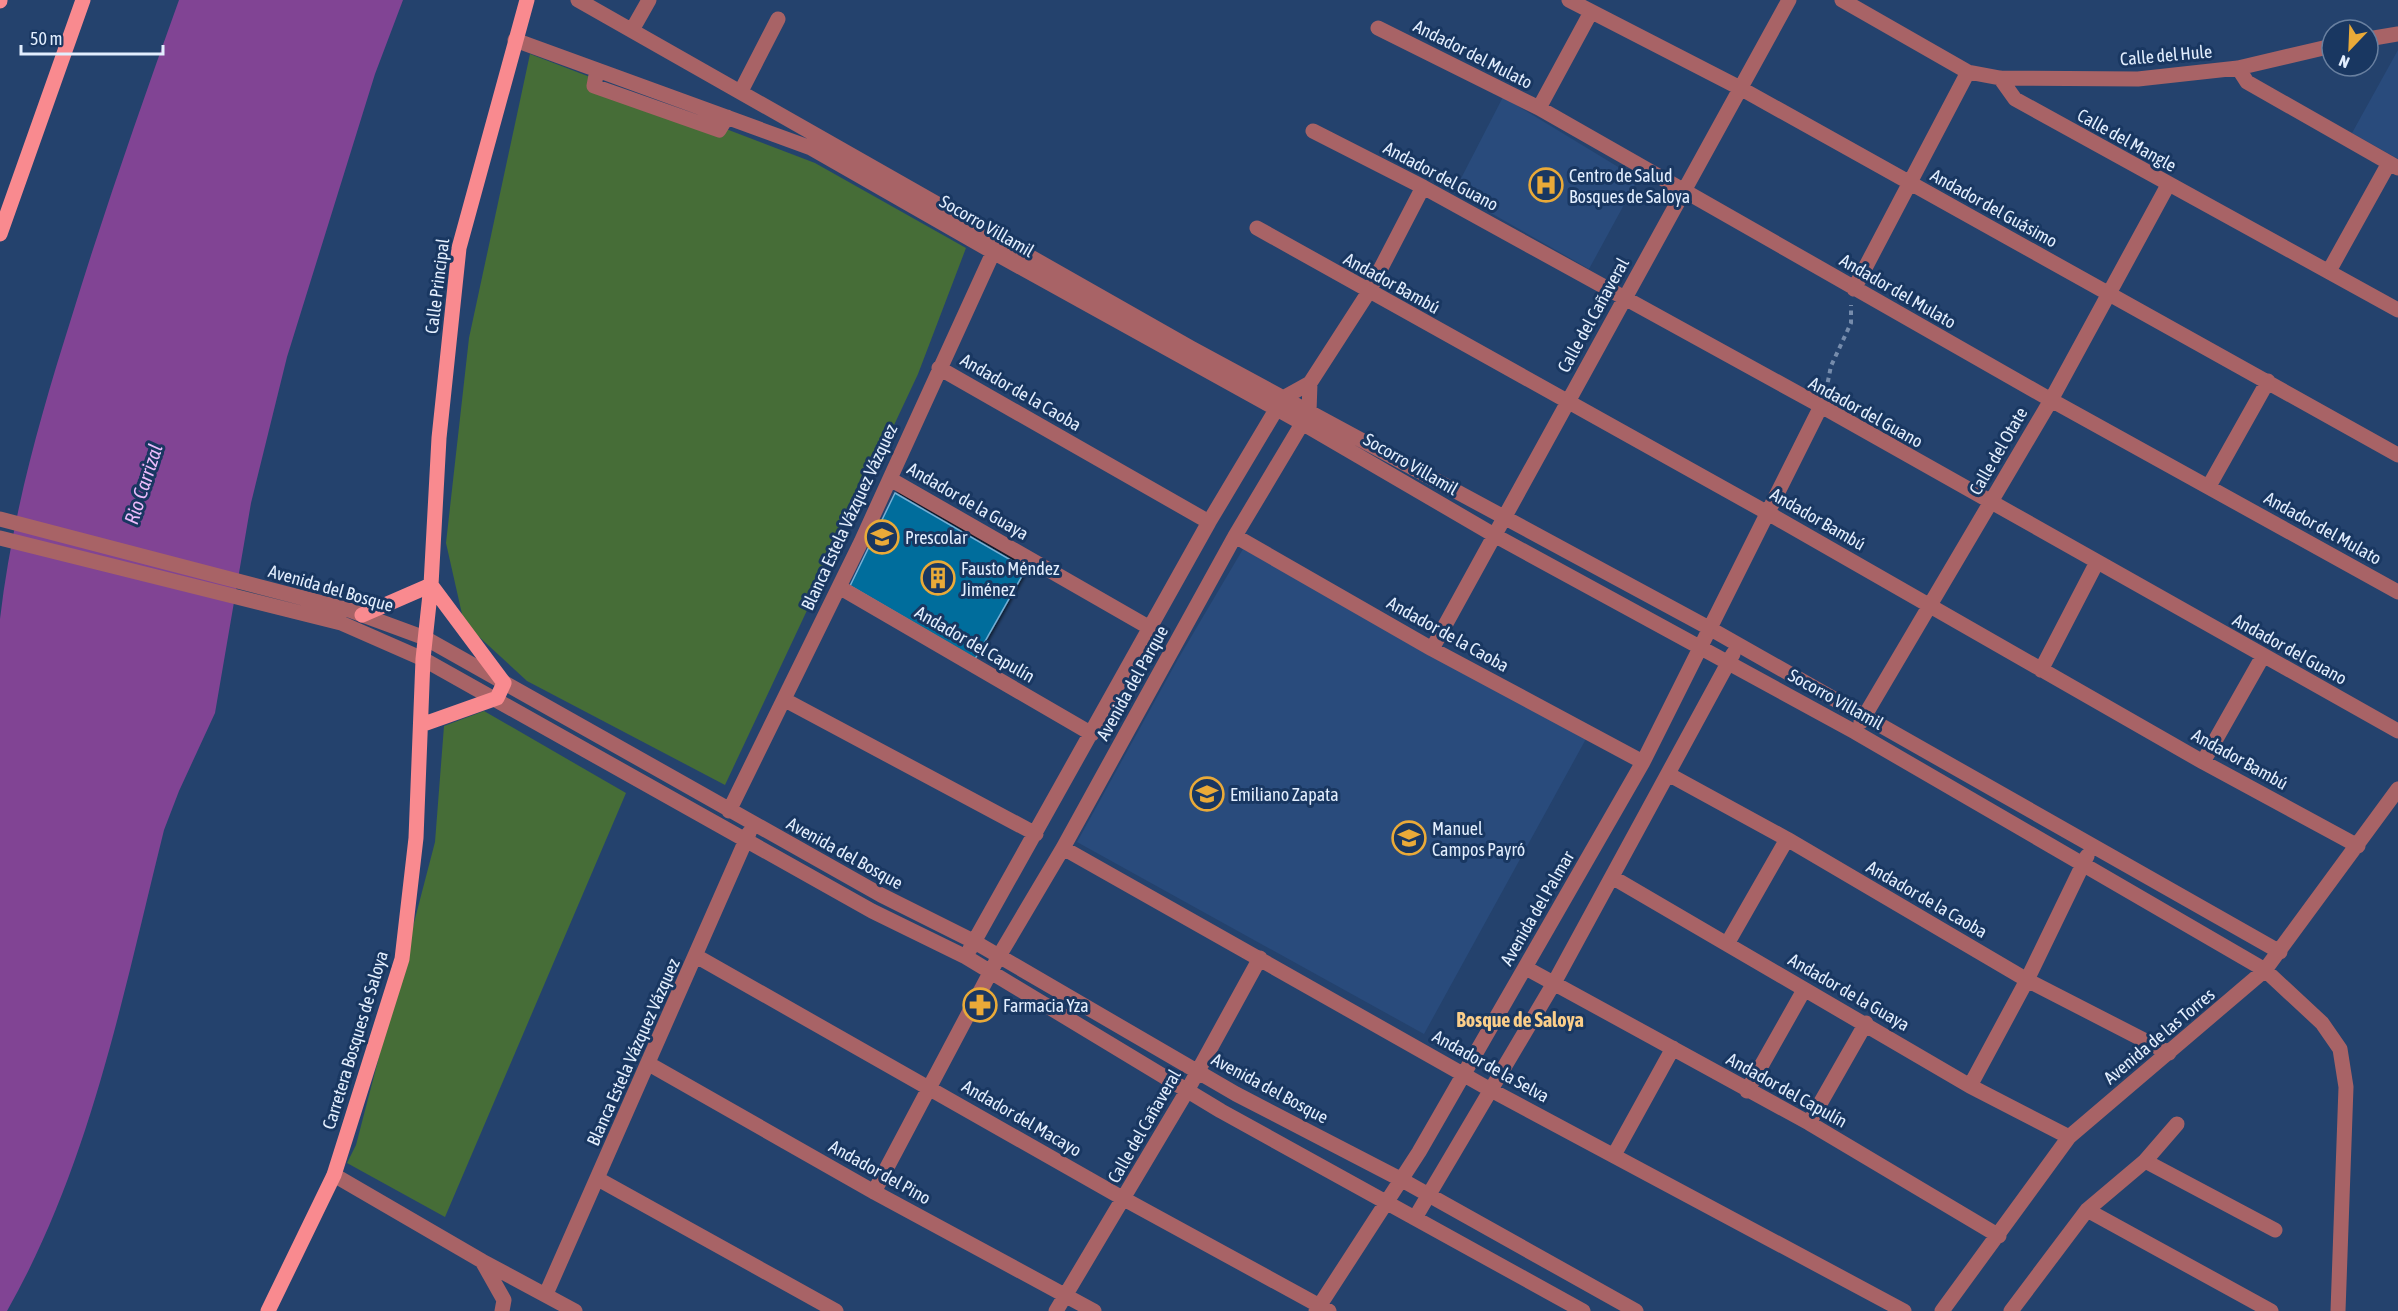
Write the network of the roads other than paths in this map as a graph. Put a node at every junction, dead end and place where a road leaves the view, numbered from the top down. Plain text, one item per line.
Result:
1 (83, 0) edge
2 (527, 0) edge
3 (578, 0) edge
4 (649, 0) edge
5 (1569, 0) edge
6 (1789, 0) edge
7 (1842, 0) edge
8 (1591, 12) junction
9 (778, 19) dead end
10 (1378, 28) dead end
11 (632, 30) junction
12 (2398, 34) edge
13 (2380, 37) edge
14 (515, 40) junction
15 (2320, 49) edge
16 (2238, 68) junction
17 (1968, 72) junction
18 (2000, 78) junction
19 (1740, 88) junction
20 (741, 91) junction
21 (1539, 108) junction
22 (1313, 131) dead end
23 (2393, 165) edge
24 (1909, 185) junction
25 (2168, 185) junction
26 (1423, 187) junction
27 (1684, 190) junction
28 (1257, 228) dead end
29 (0, 234) edge
30 (1000, 238) junction
31 (993, 252) junction
32 (2329, 271) junction
33 (1854, 289) junction
34 (1368, 292) junction
35 (2108, 293) junction
36 (1624, 298) junction
37 (2398, 310) edge
38 (939, 368) junction
39 (2268, 381) junction
40 (1310, 383) junction
41 (2051, 400) junction
42 (1567, 403) junction
43 (1280, 404) junction
44 (1821, 406) junction
45 (1306, 418) junction
46 (2398, 455) edge
47 (890, 479) junction
48 (2209, 486) junction
49 (1990, 504) junction
50 (1766, 512) junction
51 (1503, 518) junction
52 (0, 519) edge
53 (1209, 522) junction
54 (1494, 535) junction
55 (1235, 536) junction
56 (0, 538) edge
57 (2096, 564) junction
58 (431, 585) junction
59 (839, 587) junction
60 (2398, 592) edge
61 (1931, 607) junction
62 (351, 616) junction
63 (1150, 628) junction
64 (1709, 628) junction
65 (425, 638) junction
66 (1701, 646) junction
67 (1738, 646) junction
68 (1432, 649) junction
69 (2263, 656) junction
70 (423, 658) junction
71 (1730, 662) junction
72 (2041, 670) junction
73 (504, 683) junction
74 (497, 698) junction
75 (785, 700) junction
76 (1866, 715) junction
77 (421, 725) junction
78 (2398, 731) edge
79 (1855, 732) junction
80 (1092, 734) junction
81 (1644, 762) junction
82 (2203, 762) junction
83 (1668, 774) junction
84 (2398, 789) edge
85 (729, 811) junction
86 (753, 824) junction
87 (1036, 834) junction
88 (1787, 839) junction
89 (746, 840) junction
90 (2092, 845) junction
91 (2358, 846) junction
92 (1063, 848) junction
93 (2082, 864) junction
94 (1612, 877) junction
95 (974, 941) junction
96 (1727, 944) junction
97 (2280, 952) junction
98 (696, 956) junction
99 (999, 956) junction
100 (966, 957) junction
101 (1260, 958) junction
102 (1526, 968) junction
103 (2265, 970) junction
104 (990, 973) junction
105 (2027, 980) junction
106 (1554, 983) junction
107 (1804, 990) junction
108 (1866, 1023) junction
109 (1673, 1048) junction
110 (2169, 1053) junction
111 (649, 1064) junction
112 (1198, 1072) junction
113 (1465, 1075) junction
114 (1970, 1086) junction
115 (930, 1088) junction
116 (1490, 1089) junction
117 (1187, 1091) junction
118 (1747, 1091) junction
119 (1809, 1124) junction
120 (2177, 1124) dead end
121 (2069, 1137) junction
122 (1614, 1155) junction
123 (2145, 1161) junction
124 (334, 1175) junction
125 (598, 1179) junction
126 (1402, 1180) junction
127 (874, 1192) junction
128 (1428, 1195) junction
129 (1124, 1199) junction
130 (1388, 1202) junction
131 (2087, 1210) junction
132 (1415, 1218) junction
133 (2276, 1230) dead end
134 (1999, 1236) junction
135 (482, 1261) junction
136 (1598, 1290) junction
137 (546, 1294) junction
138 (1065, 1294) junction
139 (810, 1305) edge
140 (1321, 1309) edge
141 (268, 1311) edge
142 (502, 1311) edge
143 (575, 1311) edge
144 (836, 1311) edge
145 (1056, 1311) edge
146 (1095, 1311) edge
147 (1585, 1311) edge
148 (1636, 1311) edge
149 (1904, 1311) edge
150 (1942, 1311) edge
151 (2012, 1311) edge
152 (2271, 1311) edge
153 (2338, 1311) edge

1 - 29 main road
2 - 14 main road, Calle Principal
3 - 11 street, Socorro Villamil
4 - 11 street
5 - 8 street, Andador del Guásimo
6 - 19 street, Calle del Cañaveral
7 - 17 street
8 - 19 street, Andador del Guásimo
8 - 21 street
9 - 20 street
10 - 21 street, Andador del Mulato
11 - 20 street, Socorro Villamil
12 - 13 street
14 - 31 street, Socorro Villamil
14 - 58 main road, Calle Principal
15 - 16 street, Calle del Hule
16 - 18 street, Calle del Hule
16 - 23 street
17 - 18 street
17 - 24 street
18 - 25 street, Calle del Mangle
19 - 24 street, Andador del Guásimo
19 - 27 street, Calle del Cañaveral
20 - 30 street, Socorro Villamil
21 - 27 street, Andador del Mulato
22 - 26 street, Andador del Guano
23 - 32 street
24 - 33 street
24 - 35 street, Andador del Guásimo
25 - 32 street, Calle del Mangle
25 - 35 street, Calle del Otate
26 - 34 street
26 - 36 street, Andador del Guano
27 - 33 street, Andador del Mulato
27 - 36 street, Calle del Cañaveral
28 - 34 street, Andador Bambú
30 - 31 street, Blanca Estela Vázquez Vázquez
30 - 43 street, Socorro Villamil
31 - 38 street, Blanca Estela Vázquez Vázquez
31 - 43 street, Socorro Villamil
32 - 37 street, Calle del Mangle
33 - 41 street, Andador del Mulato
34 - 40 street
34 - 42 street, Andador Bambú
35 - 39 street, Andador del Guásimo
35 - 41 street, Calle del Otate
36 - 42 street, Calle del Cañaveral
36 - 44 street, Andador del Guano
38 - 47 street, Blanca Estela Vázquez Vázquez
38 - 53 street, Andador de la Caoba
39 - 46 street, Andador del Guásimo
39 - 48 street
40 - 43 street
40 - 45 street
41 - 48 street, Andador del Mulato
41 - 49 street, Calle del Otate
42 - 50 street, Andador Bambú
42 - 51 street, Calle del Cañaveral
43 - 45 street, Socorro Villamil
43 - 53 street, Avenida del Parque
44 - 49 street, Andador del Guano
44 - 50 street, Avenida del Palmar
45 - 51 street, Socorro Villamil
45 - 54 street, Socorro Villamil
45 - 55 street, Avenida del Parque
47 - 59 street, Blanca Estela Vázquez Vázquez
47 - 63 street, Andador de la Guaya
48 - 60 street, Andador del Mulato
49 - 57 street, Andador del Guano
49 - 61 street, Calle del Otate
50 - 61 street, Andador Bambú
50 - 64 street, Avenida del Palmar
51 - 54 street, Calle del Cañaveral
51 - 64 street, Socorro Villamil
52 - 62 street, Avenida del Bosque
53 - 63 street, Avenida del Parque
54 - 66 street, Socorro Villamil
54 - 68 street, Calle del Cañaveral
55 - 68 street, Andador de la Caoba
55 - 92 street, Avenida del Parque
56 - 62 street, Avenida del Bosque
57 - 69 street, Andador del Guano
57 - 72 street
58 - 62 main road
58 - 65 main road, Carretera Bosques de Saloya
58 - 73 main road
59 - 75 street, Blanca Estela Vázquez Vázquez
59 - 80 street, Andador del Capulín
61 - 72 street, Andador Bambú
61 - 76 street, Calle del Otate
62 - 65 street, Avenida del Bosque
62 - 70 street, Avenida del Bosque
63 - 80 street, Avenida del Parque
64 - 66 street, Avenida del Palmar
64 - 67 street, Socorro Villamil
65 - 70 main road, Carretera Bosques de Saloya
65 - 73 street, Avenida del Bosque
66 - 71 street, Socorro Villamil
66 - 81 street, Avenida del Palmar
67 - 71 street
67 - 76 street, Socorro Villamil
68 - 81 street, Andador de la Caoba
69 - 78 street, Andador del Guano
69 - 82 street
70 - 74 street, Avenida del Bosque
70 - 77 main road, Carretera Bosques de Saloya
71 - 79 street, Socorro Villamil
71 - 83 street
72 - 82 street, Andador Bambú
73 - 74 main road
73 - 85 street, Avenida del Bosque
74 - 77 main road
74 - 89 street, Avenida del Bosque
75 - 85 street, Blanca Estela Vázquez Vázquez
75 - 87 street
76 - 79 street, Calle del Otate
76 - 90 street, Socorro Villamil
77 - 124 main road, Carretera Bosques de Saloya
79 - 93 street, Socorro Villamil
80 - 87 street, Avenida del Parque
81 - 102 street, Avenida del Palmar
82 - 91 street, Andador Bambú
83 - 88 street, Andador de la Caoba
83 - 94 street
84 - 91 street, Avenida de las Torres
85 - 86 street, Avenida del Bosque
86 - 89 street, Blanca Estela Vázquez Vázquez
86 - 95 street, Avenida del Bosque
87 - 95 street, Avenida del Parque
88 - 96 street
88 - 105 street, Andador de la Caoba
89 - 98 street, Blanca Estela Vázquez Vázquez
89 - 100 street, Avenida del Bosque
90 - 93 street
90 - 97 street, Socorro Villamil
91 - 97 street, Avenida de las Torres
92 - 99 street, Avenida del Parque
92 - 101 street, Andador de la Selva
93 - 103 street, Socorro Villamil
93 - 105 street
94 - 96 street, Andador de la Guaya
94 - 106 street
95 - 99 street, Avenida del Bosque
95 - 100 street, Avenida del Parque
96 - 107 street, Andador de la Guaya
97 - 103 street, Avenida de las Torres
98 - 111 street, Blanca Estela Vázquez Vázquez
98 - 115 street, Andador del Macayo
99 - 104 street, Avenida del Parque
99 - 112 street, Avenida del Bosque
100 - 104 street, Avenida del Bosque
101 - 112 street, Calle del Cañaveral
101 - 113 street, Andador de la Selva
102 - 106 street, Andador del Capulín
102 - 113 street, Avenida del Palmar
103 - 110 street, Avenida de las Torres
103 - 153 street, Socorro Villamil
104 - 115 street, Avenida del Parque
104 - 117 street, Avenida del Bosque
105 - 110 street, Andador de la Caoba
105 - 114 street
106 - 109 street, Andador del Capulín
106 - 116 street
107 - 108 street, Andador de la Guaya
107 - 118 street
108 - 114 street, Andador de la Guaya
108 - 119 street
109 - 118 street, Andador del Capulín
109 - 122 street
110 - 121 street, Avenida de las Torres
111 - 125 street, Blanca Estela Vázquez Vázquez
111 - 127 street, Andador del Pino
112 - 117 street, Calle del Cañaveral
112 - 126 street, Avenida del Bosque
113 - 116 street, Andador de la Selva
113 - 126 street, Avenida del Palmar
114 - 121 street, Andador de la Guaya
115 - 127 street, Avenida del Parque
115 - 129 street, Andador del Macayo
116 - 122 street, Andador de la Selva
116 - 128 street
117 - 129 street, Calle del Cañaveral
117 - 130 street, Avenida del Bosque
118 - 119 street, Andador del Capulín
119 - 134 street, Andador del Capulín
120 - 123 street
121 - 134 street, Avenida de las Torres
122 - 149 street, Andador de la Selva
123 - 131 street
123 - 133 street
124 - 135 street
124 - 141 main road, Carretera Bosques de Saloya
125 - 137 street, Blanca Estela Vázquez Vázquez
125 - 139 street
126 - 128 street, Avenida del Bosque
126 - 130 street, Avenida del Palmar
127 - 138 street, Andador del Pino
128 - 132 street
128 - 136 street, Avenida del Bosque
129 - 138 street, Calle del Cañaveral
129 - 140 street, Andador del Macayo
130 - 132 street, Avenida del Bosque
130 - 140 street, Avenida del Palmar
131 - 151 street
131 - 152 street
132 - 147 street, Avenida del Bosque
134 - 150 street, Avenida de las Torres
135 - 137 street
135 - 142 street
136 - 147 street
136 - 148 street, Avenida del Bosque
137 - 143 street
138 - 145 street, Calle del Cañaveral
138 - 146 street, Andador del Pino
139 - 144 street

